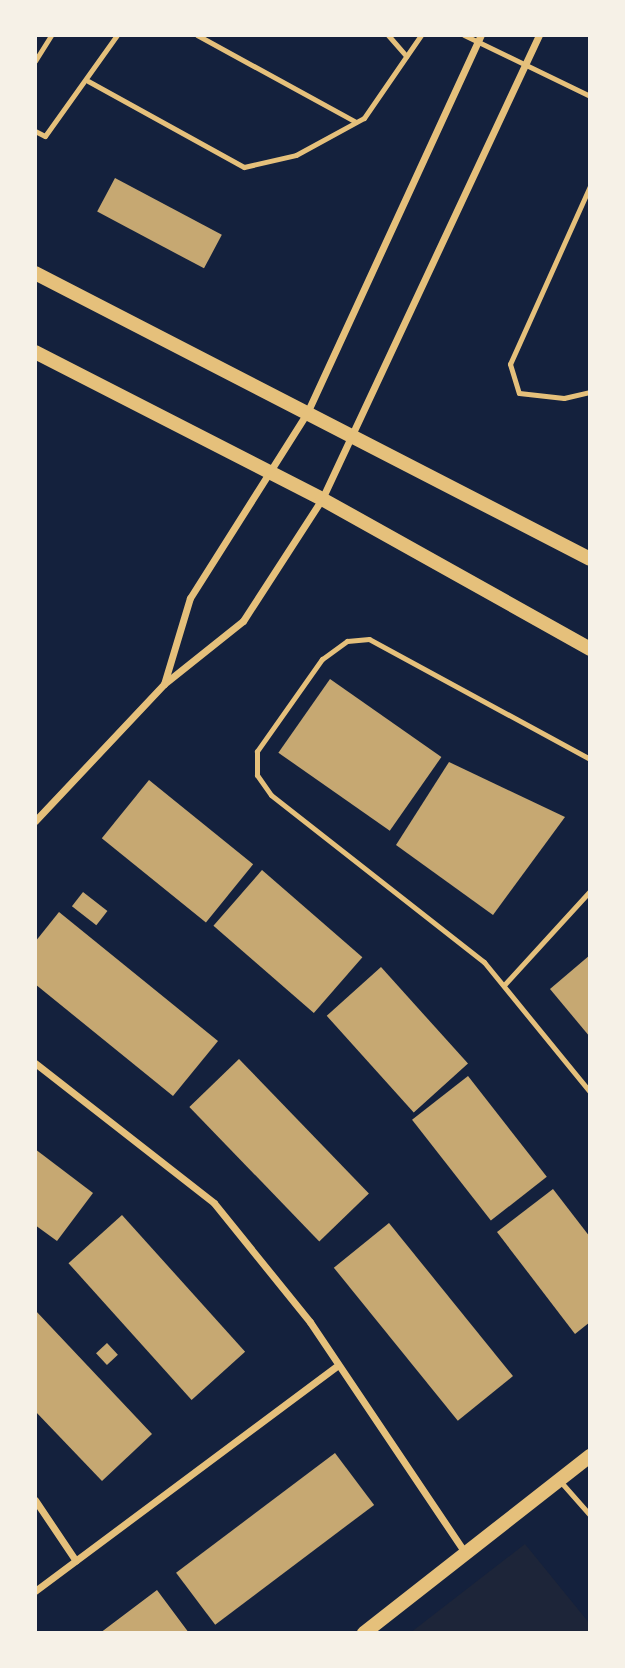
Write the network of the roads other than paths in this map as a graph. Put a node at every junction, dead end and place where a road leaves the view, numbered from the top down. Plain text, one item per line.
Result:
1 (51, 35) edge
2 (117, 35) edge
3 (197, 35) edge
4 (388, 35) edge
5 (421, 35) edge
6 (464, 35) edge
7 (539, 35) edge
8 (480, 39) edge
9 (37, 53) edge
10 (406, 56) junction
11 (35, 61) edge
12 (525, 66) junction
13 (88, 81) junction
14 (590, 96) edge
15 (356, 122) junction
16 (35, 131) edge
17 (590, 186) edge
18 (35, 273) edge
19 (35, 352) edge
20 (590, 391) edge
21 (307, 413) junction
22 (351, 436) junction
23 (271, 472) junction
24 (322, 499) junction
25 (590, 559) edge
26 (590, 649) edge
27 (164, 684) junction
28 (590, 759) edge
29 (35, 821) edge
30 (590, 891) edge
31 (505, 984) junction
32 (35, 1063) edge
33 (590, 1092) edge
34 (336, 1367) junction
35 (590, 1456) edge
36 (559, 1480) junction
37 (35, 1500) edge
38 (590, 1515) edge
39 (466, 1553) junction
40 (76, 1561) junction
41 (35, 1591) edge
42 (364, 1633) edge

1 - 9 lane
2 - 13 lane
3 - 15 lane
4 - 10 lane
5 - 10 lane
6 - 8 lane
7 - 12 street
8 - 12 lane
8 - 21 street
9 - 11 lane
10 - 15 lane
12 - 14 lane
12 - 22 street
13 - 15 lane
13 - 16 lane
17 - 20 lane
18 - 21 main road
19 - 23 main road
21 - 22 main road
21 - 23 street
22 - 24 street
22 - 25 main road
23 - 24 main road
23 - 27 street
24 - 26 main road
24 - 27 street
27 - 29 street
28 - 31 lane
30 - 31 lane
31 - 33 lane
32 - 34 street
34 - 39 street
34 - 40 street
35 - 36 main road
36 - 38 lane
36 - 39 main road
37 - 40 street
39 - 42 main road
40 - 41 street

